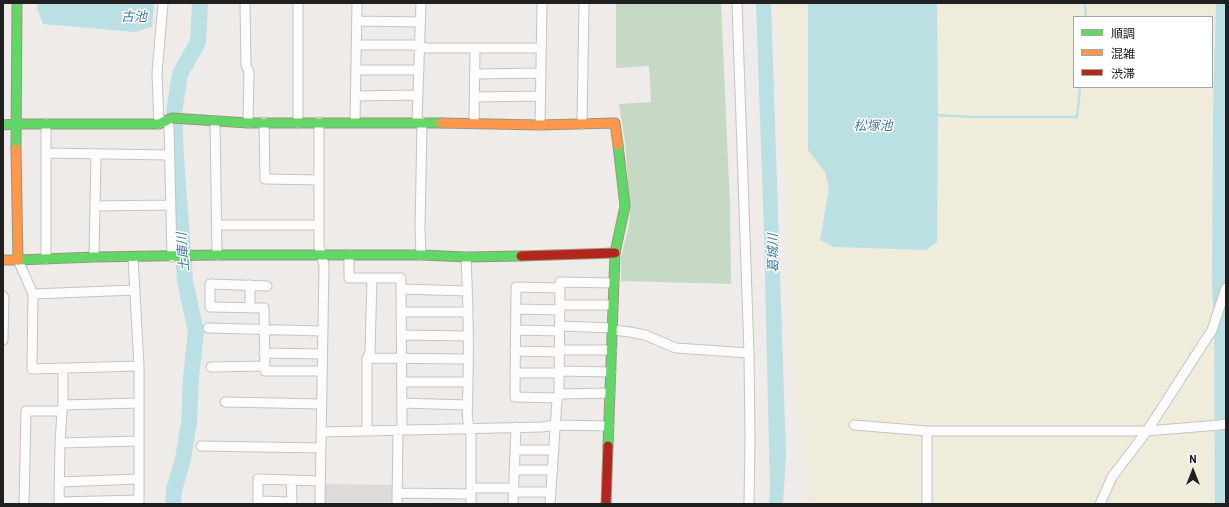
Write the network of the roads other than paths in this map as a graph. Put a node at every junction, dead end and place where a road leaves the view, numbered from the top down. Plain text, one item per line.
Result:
1 (17, 3) edge
2 (163, 3) edge
3 (246, 3) edge
4 (298, 3) edge
5 (357, 3) edge
6 (421, 3) edge
7 (542, 3) edge
8 (584, 3) edge
9 (737, 3) edge
10 (357, 21) junction
11 (420, 22) junction
12 (357, 45) junction
13 (420, 47) junction
14 (475, 48) junction
15 (540, 48) junction
16 (356, 70) junction
17 (419, 70) junction
18 (540, 73) junction
19 (475, 74) junction
20 (418, 95) junction
21 (356, 96) junction
22 (540, 96) junction
23 (475, 97) junction
24 (165, 121) junction
25 (212, 121) junction
26 (264, 122) junction
27 (319, 122) junction
28 (355, 122) junction
29 (420, 122) junction
30 (248, 123) junction
31 (298, 123) junction
32 (474, 123) junction
33 (15, 124) junction
34 (46, 124) junction
35 (582, 124) junction
36 (3, 125) edge
37 (540, 125) junction
38 (46, 153) junction
39 (96, 154) junction
40 (170, 155) junction
41 (319, 180) junction
42 (170, 205) junction
43 (95, 206) junction
44 (319, 224) junction
45 (217, 225) junction
46 (614, 253) junction
47 (421, 254) junction
48 (217, 255) junction
49 (349, 255) junction
50 (322, 256) junction
51 (94, 257) junction
52 (133, 257) junction
53 (172, 257) junction
54 (466, 257) junction
55 (46, 259) junction
56 (3, 260) edge
57 (18, 260) junction
58 (372, 278) junction
59 (614, 283) junction
60 (250, 285) junction
61 (267, 286) dead end
62 (401, 288) junction
63 (560, 288) junction
64 (1226, 288) edge
65 (135, 290) junction
66 (468, 291) junction
67 (33, 294) junction
68 (3, 296) edge
69 (613, 305) junction
70 (560, 307) junction
71 (250, 308) junction
72 (516, 309) junction
73 (401, 312) junction
74 (468, 312) junction
75 (208, 328) dead end
76 (559, 329) junction
77 (612, 329) junction
78 (265, 330) junction
79 (516, 330) junction
80 (322, 331) junction
81 (402, 335) junction
82 (468, 336) junction
83 (3, 340) edge
84 (612, 350) junction
85 (515, 351) junction
86 (559, 351) junction
87 (264, 353) junction
88 (749, 353) junction
89 (322, 354) junction
90 (367, 358) junction
91 (402, 358) junction
92 (468, 359) junction
93 (139, 366) junction
94 (264, 366) junction
95 (210, 367) dead end
96 (63, 368) junction
97 (322, 371) junction
98 (559, 372) junction
99 (611, 372) junction
100 (515, 373) junction
101 (402, 382) junction
102 (468, 382) junction
103 (610, 393) junction
104 (558, 396) junction
105 (225, 402) dead end
106 (139, 403) junction
107 (402, 403) junction
108 (321, 404) junction
109 (468, 405) junction
110 (62, 408) junction
111 (556, 425) junction
112 (854, 425) dead end
113 (1222, 425) edge
114 (609, 426) junction
115 (516, 427) junction
116 (468, 428) junction
117 (400, 430) junction
118 (367, 431) junction
119 (927, 431) junction
120 (1147, 431) junction
121 (321, 432) junction
122 (139, 441) junction
123 (60, 443) junction
124 (201, 446) dead end
125 (321, 448) junction
126 (515, 450) junction
127 (554, 450) junction
128 (514, 470) junction
129 (553, 470) junction
130 (139, 479) junction
131 (291, 480) dead end
132 (320, 481) junction
133 (59, 482) junction
134 (514, 490) junction
135 (471, 491) junction
136 (551, 492) junction
137 (397, 493) junction
138 (139, 502) edge
139 (59, 503) edge
140 (24, 504) edge
141 (320, 504) edge
142 (397, 504) edge
143 (471, 504) edge
144 (514, 504) edge
145 (550, 504) edge
146 (606, 504) edge
147 (749, 504) edge
148 (927, 504) edge
149 (1100, 504) edge

1 - 33 street
2 - 24 street
3 - 30 street
4 - 31 street
5 - 10 street
6 - 11 street
7 - 15 street
8 - 35 street
9 - 88 street
10 - 11 street
10 - 12 street
11 - 13 street
12 - 13 street
12 - 16 street
13 - 14 street
13 - 17 street
14 - 15 street
14 - 19 street
15 - 18 street
16 - 17 street
16 - 21 street
17 - 20 street
18 - 19 street
18 - 22 street
19 - 23 street
20 - 21 street
20 - 29 street
21 - 28 street
22 - 23 street
22 - 37 street
23 - 32 street
24 - 25 street
24 - 34 street
24 - 40 street
25 - 30 street
25 - 45 street
26 - 30 street
26 - 31 street
26 - 41 street
27 - 28 street
27 - 31 street
27 - 41 street
28 - 29 street
29 - 32 street
29 - 47 street
32 - 37 street
33 - 34 street
33 - 36 street
33 - 57 street
34 - 38 street
35 - 37 street
35 - 46 street
38 - 39 street
38 - 55 street
39 - 40 street
39 - 43 street
40 - 42 street
41 - 44 street
42 - 43 street
42 - 53 street
43 - 51 street
44 - 45 street
44 - 50 street
45 - 48 street
46 - 54 street
46 - 59 street
47 - 49 street
47 - 54 street
48 - 50 street
48 - 53 street
49 - 50 street
49 - 58 street
50 - 80 street
51 - 52 street
51 - 55 street
52 - 53 street
52 - 65 street
54 - 66 street
55 - 57 street
56 - 57 street
57 - 67 street
58 - 62 street
58 - 90 street
59 - 63 street
59 - 69 street
60 - 61 street
60 - 71 street
60 - 71 street
62 - 66 street
62 - 73 street
63 - 70 street
63 - 72 street
64 - 120 street
65 - 67 street
65 - 93 street
66 - 74 street
67 - 96 street
68 - 83 street
69 - 70 street
69 - 77 street
70 - 72 street
70 - 76 street
71 - 78 street
72 - 79 street
73 - 74 street
73 - 81 street
74 - 82 street
75 - 78 street
76 - 77 street
76 - 79 street
76 - 86 street
77 - 84 street
77 - 88 street
78 - 80 street
78 - 87 street
79 - 85 street
80 - 89 street
81 - 82 street
81 - 91 street
82 - 92 street
84 - 86 street
84 - 99 street
85 - 86 street
85 - 100 street
86 - 98 street
87 - 89 street
87 - 94 street
88 - 147 street
89 - 97 street
90 - 91 street
90 - 118 street
91 - 92 street
91 - 101 street
92 - 102 street
93 - 96 street
93 - 106 street
94 - 95 street
94 - 97 street
96 - 110 street
97 - 108 street
98 - 99 street
98 - 100 street
98 - 104 street
99 - 103 street
100 - 104 street
101 - 102 street
101 - 107 street
102 - 109 street
103 - 104 street
103 - 114 street
104 - 111 street
105 - 108 street
106 - 110 street
106 - 122 street
107 - 109 street
107 - 117 street
108 - 121 street
109 - 116 street
110 - 123 street
110 - 140 street
111 - 114 street
111 - 115 street
111 - 127 street
112 - 119 street
113 - 120 street
114 - 146 street
115 - 116 street
115 - 126 street
116 - 117 street
116 - 135 street
117 - 118 street
117 - 137 street
118 - 121 street
119 - 120 street
119 - 148 street
120 - 149 street
121 - 125 street
122 - 123 street
122 - 130 street
123 - 133 street
124 - 125 street
125 - 132 street
126 - 127 street
126 - 128 street
127 - 129 street
128 - 129 street
128 - 134 street
129 - 136 street
130 - 133 street
130 - 138 street
131 - 132 street
132 - 141 street
133 - 139 street
134 - 135 street
134 - 136 street
134 - 144 street
135 - 137 street
135 - 143 street
136 - 145 street
137 - 142 street
138 - 139 street

